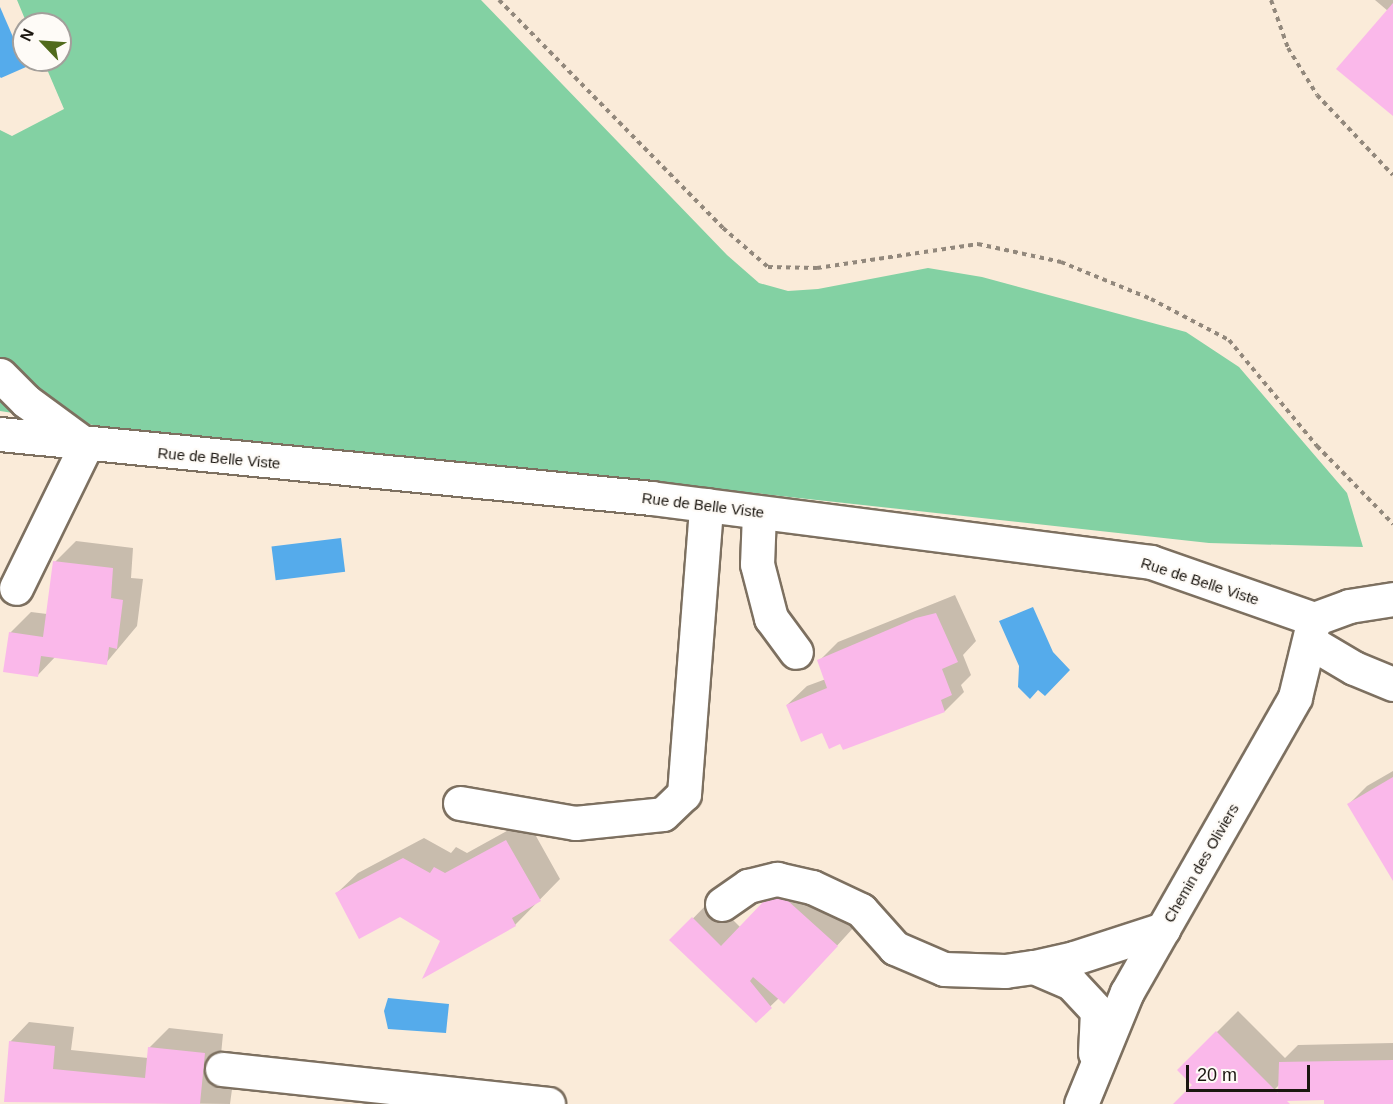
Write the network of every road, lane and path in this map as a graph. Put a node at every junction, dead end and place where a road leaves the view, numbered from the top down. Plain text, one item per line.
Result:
1 (499, 0) edge
2 (1271, 0) edge
3 (1393, 175) edge
4 (0, 375) edge
5 (0, 434) edge
6 (86, 445) junction
7 (706, 506) junction
8 (759, 513) junction
9 (1393, 524) edge
10 (16, 588) dead end
11 (1393, 599) edge
12 (1312, 631) junction
13 (796, 652) dead end
14 (1393, 684) edge
15 (460, 803) dead end
16 (722, 904) dead end
17 (1163, 929) junction
18 (1034, 967) junction
19 (222, 1069) dead end
20 (1095, 1070) junction
21 (548, 1104) edge
22 (1081, 1104) edge

1 - 9 path
2 - 3 path
4 - 6 street
5 - 6 street, Rue de Belle Viste
6 - 7 street, Rue de Belle Viste
6 - 10 street
7 - 8 street, Rue de Belle Viste
7 - 15 street
8 - 12 street, Rue de Belle Viste
8 - 13 street
11 - 12 street
12 - 14 street, Rue de Belle Viste
12 - 17 street, Chemin des Oliviers
16 - 18 street
17 - 18 street
17 - 20 street, Chemin des Oliviers
18 - 20 street
19 - 21 street
20 - 22 street, Chemin des Oliviers

